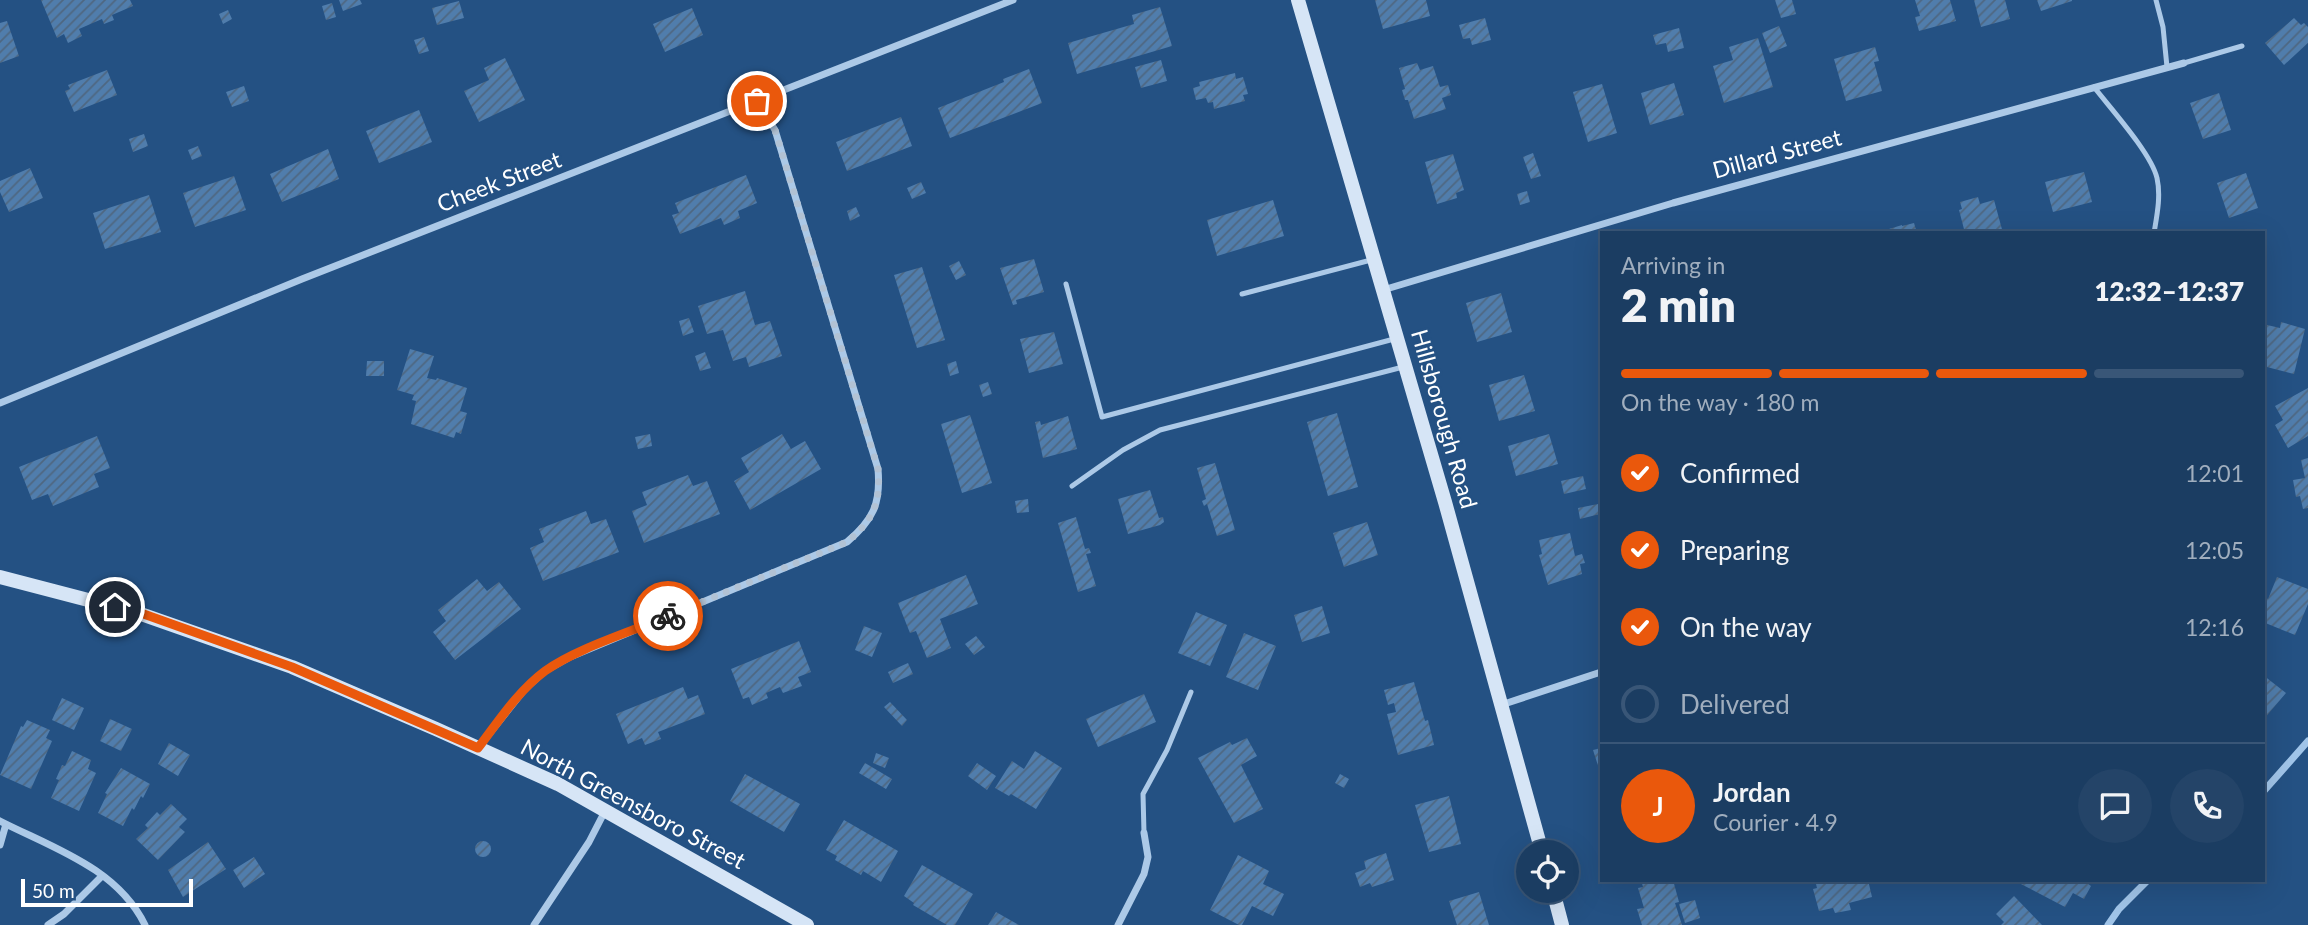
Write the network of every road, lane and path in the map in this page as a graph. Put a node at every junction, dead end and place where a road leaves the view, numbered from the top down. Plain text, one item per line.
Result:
1 (1013, 0) edge
2 (1298, 0) edge
3 (2156, 0) edge
4 (2242, 46) dead end
5 (2184, 63) joint
6 (2167, 67) junction
7 (2094, 87) junction
8 (757, 101) junction
9 (2154, 231) edge
10 (1374, 260) junction
11 (1066, 284) dead end
12 (1383, 290) junction
13 (1242, 294) dead end
14 (1397, 338) junction
15 (1406, 366) junction
16 (0, 403) edge
17 (1072, 486) dead end
18 (0, 577) edge
19 (1600, 671) edge
20 (1191, 692) dead end
21 (1501, 705) junction
22 (478, 748) junction
23 (605, 811) junction
24 (3, 823) edge
25 (1144, 833) joint
26 (1539, 840) edge
27 (0, 845) edge
28 (102, 876) junction
29 (1557, 903) edge
30 (48, 925) edge
31 (145, 925) edge
32 (534, 925) edge
33 (807, 925) edge
34 (1118, 925) edge
35 (1563, 925) edge

1 - 8 street, Cheek Street
2 - 10 street, Hillsborough Road
3 - 6 lane
4 - 5 lane
5 - 6 street, Dillard Street
6 - 7 street, Dillard Street
7 - 9 lane
7 - 12 street, Dillard Street
8 - 16 street, Cheek Street
8 - 22 street
10 - 12 street, Hillsborough Road
10 - 13 lane
11 - 14 lane
12 - 14 street, Hillsborough Road
14 - 15 street, Hillsborough Road
15 - 17 lane
15 - 21 street, Hillsborough Road
18 - 22 street, North Greensboro Street
19 - 21 street
20 - 25 lane
21 - 26 street, Hillsborough Road
22 - 23 street, North Greensboro Street
23 - 32 street
23 - 33 street, North Greensboro Street
24 - 27 street
24 - 28 street
25 - 34 street
28 - 30 street
28 - 31 street
29 - 35 street

